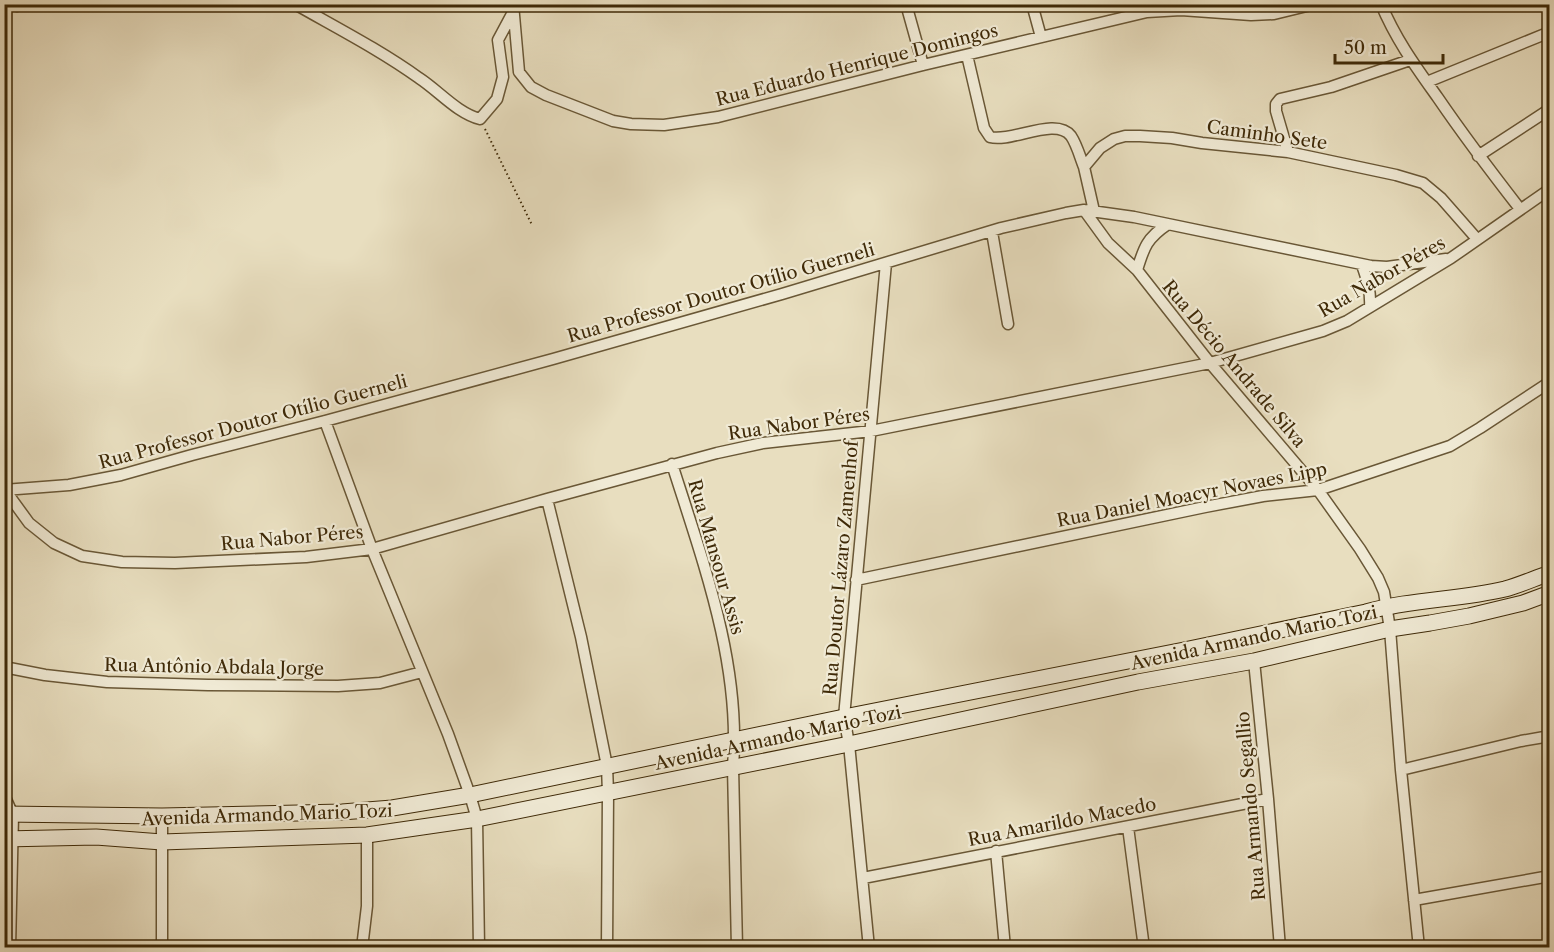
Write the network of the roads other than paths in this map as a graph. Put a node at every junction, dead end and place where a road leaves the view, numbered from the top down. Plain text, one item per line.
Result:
1 (296, 4) edge
2 (906, 4) edge
3 (1032, 4) edge
4 (1315, 4) edge
5 (1381, 4) edge
6 (513, 8) edge
7 (1550, 32) edge
8 (1041, 37) junction
9 (967, 55) junction
10 (1410, 60) junction
11 (923, 65) junction
12 (1426, 82) junction
13 (1550, 109) edge
14 (1288, 152) junction
15 (1478, 156) junction
16 (1084, 166) junction
17 (1550, 189) edge
18 (1520, 209) junction
19 (1089, 211) junction
20 (1168, 224) junction
21 (992, 232) junction
22 (1477, 239) junction
23 (1451, 258) junction
24 (886, 263) junction
25 (1362, 265) junction
26 (1137, 270) junction
27 (1370, 307) junction
28 (1008, 324) dead end
29 (1210, 363) junction
30 (1550, 382) edge
31 (325, 421) junction
32 (871, 431) junction
33 (672, 464) junction
34 (5, 490) edge
35 (1318, 490) junction
36 (547, 498) junction
37 (372, 549) junction
38 (1550, 573) edge
39 (856, 580) junction
40 (1550, 593) edge
41 (1386, 606) junction
42 (1390, 629) junction
43 (1254, 661) junction
44 (4, 667) edge
45 (422, 672) junction
46 (844, 717) junction
47 (1550, 736) edge
48 (735, 739) junction
49 (849, 744) junction
50 (607, 766) junction
51 (733, 767) junction
52 (1401, 770) junction
53 (609, 793) junction
54 (4, 795) edge
55 (470, 795) junction
56 (1268, 799) junction
57 (9, 815) edge
58 (162, 816) junction
59 (477, 819) junction
60 (1128, 827) junction
61 (367, 835) junction
62 (9, 839) edge
63 (162, 842) junction
64 (996, 851) junction
65 (1550, 876) edge
66 (862, 878) junction
67 (1414, 900) junction
68 (10, 948) edge
69 (162, 948) edge
70 (362, 948) edge
71 (479, 948) edge
72 (607, 948) edge
73 (737, 948) edge
74 (869, 948) edge
75 (1005, 948) edge
76 (1144, 948) edge
77 (1280, 948) edge
78 (1419, 948) edge

1 - 6 street
2 - 11 street
3 - 8 street
4 - 8 street, Rua Eduardo Henrique Domingos
5 - 10 street
6 - 11 street, Rua Eduardo Henrique Domingos
7 - 12 street
8 - 9 street, Rua Eduardo Henrique Domingos
9 - 11 street, Rua Eduardo Henrique Domingos
9 - 16 street
10 - 12 street
10 - 14 street
12 - 15 street
13 - 15 street
14 - 16 street, Caminho Sete
14 - 22 street, Caminho Sete
15 - 18 street
16 - 19 street
17 - 18 street, Rua Nabor Péres
18 - 22 street, Rua Nabor Péres
19 - 20 street, Rua Professor Doutor Otílio Guerneli
19 - 21 street, Rua Professor Doutor Otílio Guerneli
19 - 26 street, Rua Décio Andrade Silva
20 - 25 street, Rua Professor Doutor Otílio Guerneli
20 - 26 street
21 - 24 street, Rua Professor Doutor Otílio Guerneli
21 - 28 street
22 - 23 street, Rua Nabor Péres
23 - 25 street, Rua Professor Doutor Otílio Guerneli
23 - 27 street, Rua Nabor Péres
24 - 31 street, Rua Professor Doutor Otílio Guerneli
24 - 32 street, Rua Doutor Lázaro Zamenhof
25 - 27 street
26 - 29 street, Rua Décio Andrade Silva
27 - 29 street, Rua Nabor Péres
29 - 32 street, Rua Nabor Péres
29 - 35 street, Rua Décio Andrade Silva
30 - 35 street, Rua Daniel Moacyr Novaes Lipp
31 - 34 street, Rua Professor Doutor Otílio Guerneli
31 - 37 street
32 - 33 street, Rua Nabor Péres
32 - 39 street, Rua Doutor Lázaro Zamenhof
33 - 36 street, Rua Nabor Péres
33 - 48 street, Rua Mansour Assis
34 - 37 street, Rua Nabor Péres
35 - 39 street, Rua Daniel Moacyr Novaes Lipp
35 - 41 street, Rua Décio Andrade Silva
36 - 37 street, Rua Nabor Péres
36 - 50 street
37 - 45 street
38 - 41 street, Avenida Armando Mario Tozi
39 - 46 street, Rua Doutor Lázaro Zamenhof
40 - 42 street, Avenida Armando Mario Tozi
41 - 42 street, Rua Décio Andrade Silva
41 - 46 street, Avenida Armando Mario Tozi
42 - 43 street, Avenida Armando Mario Tozi
42 - 52 street
43 - 49 street, Avenida Armando Mario Tozi
43 - 56 street, Rua Armando Segallio
44 - 45 street, Rua Antônio Abdala Jorge
45 - 55 street
46 - 48 street, Avenida Armando Mario Tozi
46 - 49 street, Rua Doutor Lázaro Zamenhof
47 - 52 street
48 - 50 street, Avenida Armando Mario Tozi
48 - 51 street, Rua Mansour Assis
49 - 51 street, Avenida Armando Mario Tozi
49 - 66 street, Rua Doutor Lázaro Zamenhof
50 - 53 street
50 - 55 street, Avenida Armando Mario Tozi
51 - 53 street, Avenida Armando Mario Tozi
51 - 73 street, Rua Mansour Assis
52 - 67 street
53 - 59 street, Avenida Armando Mario Tozi
53 - 72 street
54 - 57 street
55 - 58 street, Avenida Armando Mario Tozi
55 - 59 street
56 - 60 street, Rua Amarildo Macedo
56 - 77 street, Rua Armando Segallio
57 - 58 street, Avenida Armando Mario Tozi
57 - 62 street
58 - 63 street
59 - 61 street, Avenida Armando Mario Tozi
59 - 71 street
60 - 64 street, Rua Amarildo Macedo
60 - 76 street
61 - 63 street, Avenida Armando Mario Tozi
61 - 70 street
62 - 63 street, Avenida Armando Mario Tozi
62 - 68 street
63 - 69 street
64 - 66 street, Rua Amarildo Macedo
64 - 75 street
65 - 67 street
66 - 74 street, Rua Doutor Lázaro Zamenhof
67 - 78 street

